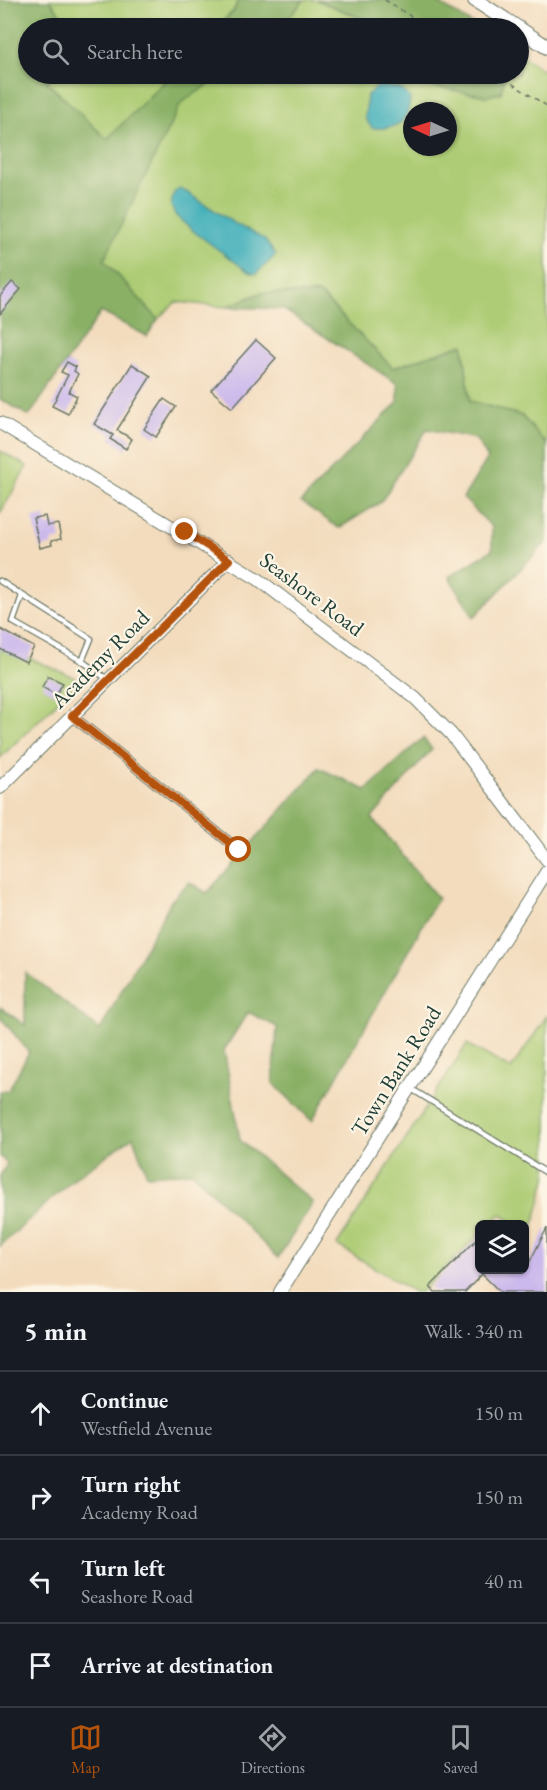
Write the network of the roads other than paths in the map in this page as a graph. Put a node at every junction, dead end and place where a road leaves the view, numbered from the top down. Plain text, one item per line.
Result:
1 (475, 0) edge
2 (503, 18) edge
3 (529, 35) edge
4 (547, 47) edge
5 (0, 423) edge
6 (229, 560) junction
7 (0, 581) edge
8 (22, 596) junction
9 (82, 661) junction
10 (109, 681) junction
11 (72, 716) junction
12 (0, 788) edge
13 (239, 850) dead end
14 (547, 860) edge
15 (547, 871) edge
16 (410, 1088) junction
17 (547, 1173) edge
18 (280, 1292) edge

1 - 2 main road
3 - 4 main road
5 - 6 street, Seashore Road
6 - 10 street, Academy Road
6 - 14 street, Seashore Road
7 - 8 lane
8 - 9 lane
8 - 9 lane
9 - 10 lane
10 - 11 street, Academy Road
11 - 12 street, Academy Road
11 - 13 street
15 - 16 street, Town Bank Road
16 - 17 lane
16 - 18 street, Town Bank Road

